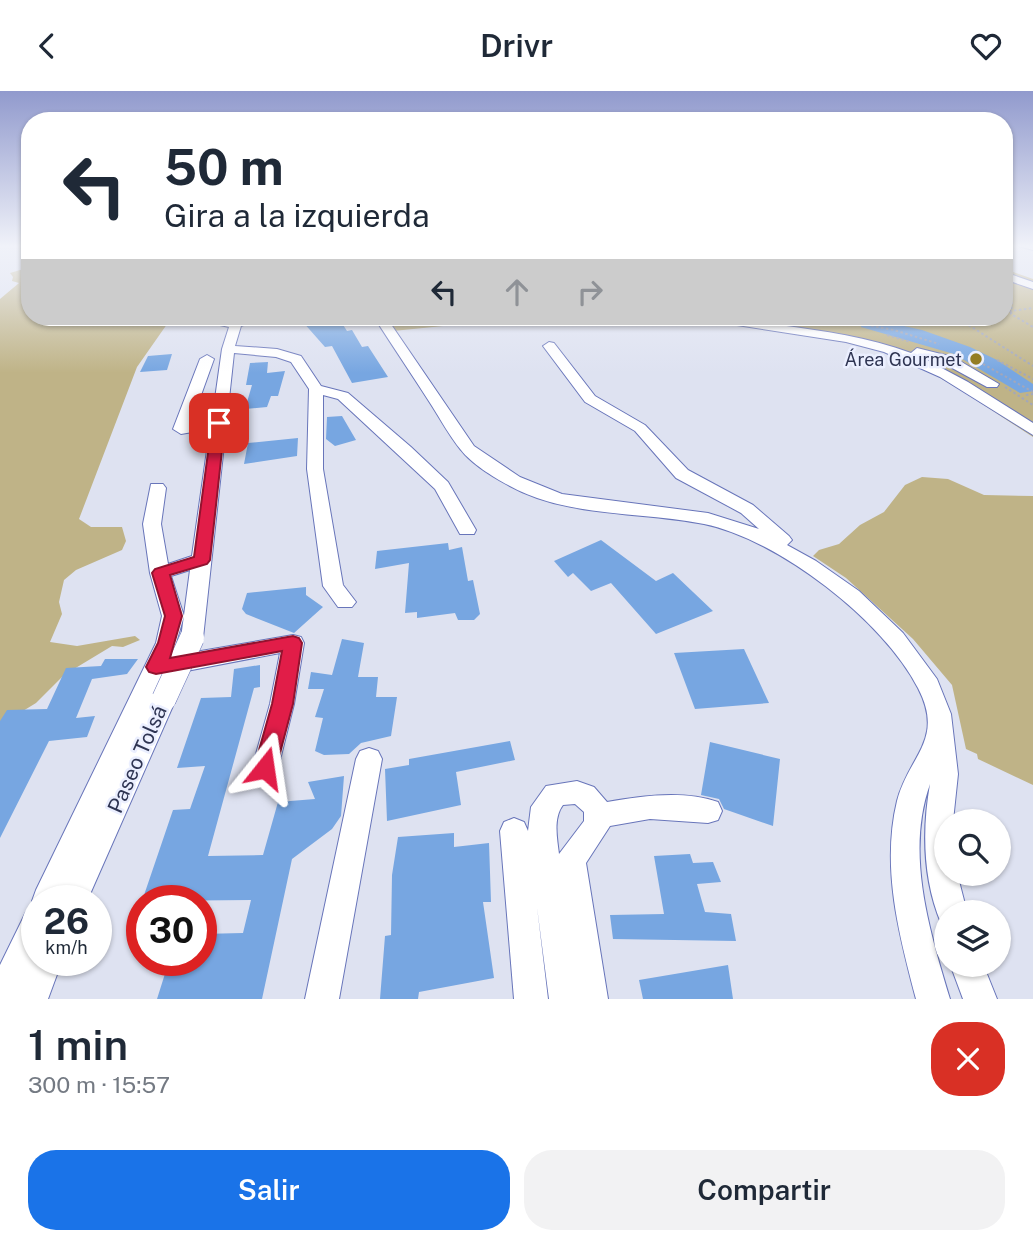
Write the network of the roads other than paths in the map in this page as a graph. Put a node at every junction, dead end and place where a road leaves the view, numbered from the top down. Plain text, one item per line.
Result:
1 (235, 326) edge
2 (386, 326) edge
3 (769, 326) edge
4 (793, 326) edge
5 (549, 346) dead end
6 (228, 349) junction
7 (905, 351) junction
8 (207, 359) dead end
9 (992, 384) dead end
10 (316, 389) junction
11 (1033, 420) edge
12 (219, 423) junction
13 (1033, 430) edge
14 (157, 488) dead end
15 (467, 530) dead end
16 (202, 560) junction
17 (809, 565) junction
18 (160, 573) junction
19 (345, 602) dead end
20 (156, 667) junction
21 (940, 743) junction
22 (369, 759) dead end
23 (265, 768) dead end
24 (708, 811) dead end
25 (599, 816) junction
26 (514, 831) dead end
27 (54, 885) edge
28 (79, 885) edge
29 (949, 900) edge
30 (21, 957) edge
31 (40, 976) edge
32 (971, 977) edge
33 (1, 999) edge
34 (31, 999) edge
35 (323, 999) edge
36 (531, 999) edge
37 (566, 999) edge
38 (591, 999) edge
39 (933, 999) edge
40 (980, 999) edge

1 - 6 street, Paseo Tolsá
2 - 17 street
3 - 7 street
4 - 7 street
5 - 17 street
6 - 10 street
6 - 12 street, Paseo Tolsá
7 - 9 street
7 - 11 street
7 - 13 street
8 - 12 street
10 - 15 street
10 - 19 street
12 - 16 street, Paseo Tolsá
14 - 18 street
16 - 18 street
16 - 28 street, Paseo Tolsá, bridge
17 - 21 street
18 - 20 street
20 - 23 street
20 - 27 street
21 - 29 street
21 - 39 street
22 - 35 street
24 - 25 street
25 - 37 street
25 - 38 street
26 - 36 street
30 - 33 street
31 - 34 street
32 - 40 street

